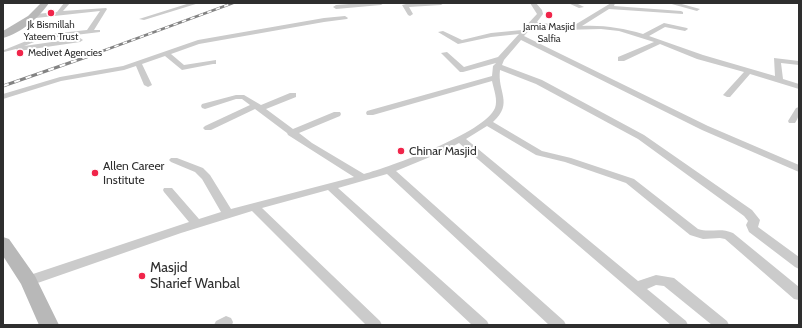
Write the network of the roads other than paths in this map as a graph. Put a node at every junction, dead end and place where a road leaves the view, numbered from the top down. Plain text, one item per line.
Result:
1 (45, 3) edge
2 (67, 3) edge
3 (196, 3) edge
4 (381, 3) edge
5 (441, 3) edge
6 (533, 3) edge
7 (571, 3) edge
8 (615, 3) edge
9 (671, 3) edge
10 (336, 7) dead end
11 (581, 7) dead end
12 (608, 8) junction
13 (697, 9) dead end
14 (59, 13) junction
15 (680, 13) dead end
16 (410, 14) dead end
17 (36, 16) junction
18 (345, 18) dead end
19 (142, 19) dead end
20 (533, 23) junction
21 (574, 28) junction
22 (685, 29) dead end
23 (98, 31) dead end
24 (89, 32) junction
25 (441, 32) dead end
26 (522, 34) junction
27 (3, 35) edge
28 (644, 36) junction
29 (80, 40) dead end
30 (659, 42) junction
31 (4, 51) edge
32 (166, 52) junction
33 (445, 54) dead end
34 (621, 59) dead end
35 (213, 62) dead end
36 (138, 63) junction
37 (499, 63) junction
38 (799, 63) edge
39 (749, 71) junction
40 (496, 78) junction
41 (779, 80) junction
42 (148, 85) dead end
43 (799, 87) edge
44 (293, 94) dead end
45 (727, 95) dead end
46 (3, 98) edge
47 (205, 106) dead end
48 (258, 107) junction
49 (799, 110) edge
50 (370, 113) dead end
51 (337, 114) dead end
52 (792, 120) dead end
53 (487, 122) junction
54 (208, 128) dead end
55 (292, 133) junction
56 (460, 139) junction
57 (174, 160) dead end
58 (388, 169) junction
59 (799, 169) edge
60 (362, 177) junction
61 (330, 186) junction
62 (168, 190) dead end
63 (255, 207) junction
64 (228, 214) junction
65 (197, 224) junction
66 (4, 246) edge
67 (799, 264) edge
68 (29, 281) junction
69 (636, 288) junction
70 (799, 295) edge
71 (49, 325) edge
72 (375, 325) edge
73 (482, 325) edge
74 (559, 325) edge
75 (681, 325) edge
76 (722, 325) edge

1 - 17 main road
2 - 14 street
3 - 19 street
4 - 10 street
5 - 16 street
6 - 20 street
7 - 11 street
8 - 12 street
9 - 13 street
12 - 15 street
12 - 21 street
14 - 17 street
14 - 24 street
17 - 27 main road
18 - 32 street
20 - 21 street
20 - 26 street
21 - 28 street
22 - 28 street
23 - 24 street
24 - 31 street
25 - 26 street
26 - 37 street
26 - 59 street
28 - 30 street
29 - 31 street
30 - 34 street
30 - 39 street
32 - 35 street
32 - 36 street
33 - 37 street
36 - 42 street
36 - 46 street
37 - 40 street
37 - 67 street
38 - 41 street
39 - 41 street
39 - 45 street
40 - 50 street
40 - 53 street
41 - 43 street
44 - 48 street
47 - 48 street
48 - 54 street
48 - 55 street
49 - 52 street
51 - 55 street
53 - 56 street
53 - 70 street
55 - 60 street
56 - 58 street
56 - 69 street
57 - 64 street
58 - 60 street
58 - 74 street
60 - 61 street
61 - 63 street
61 - 73 street
62 - 65 street
63 - 64 street
63 - 72 street
64 - 65 street
65 - 68 street
66 - 68 main road
68 - 71 main road
69 - 75 street
69 - 76 street

